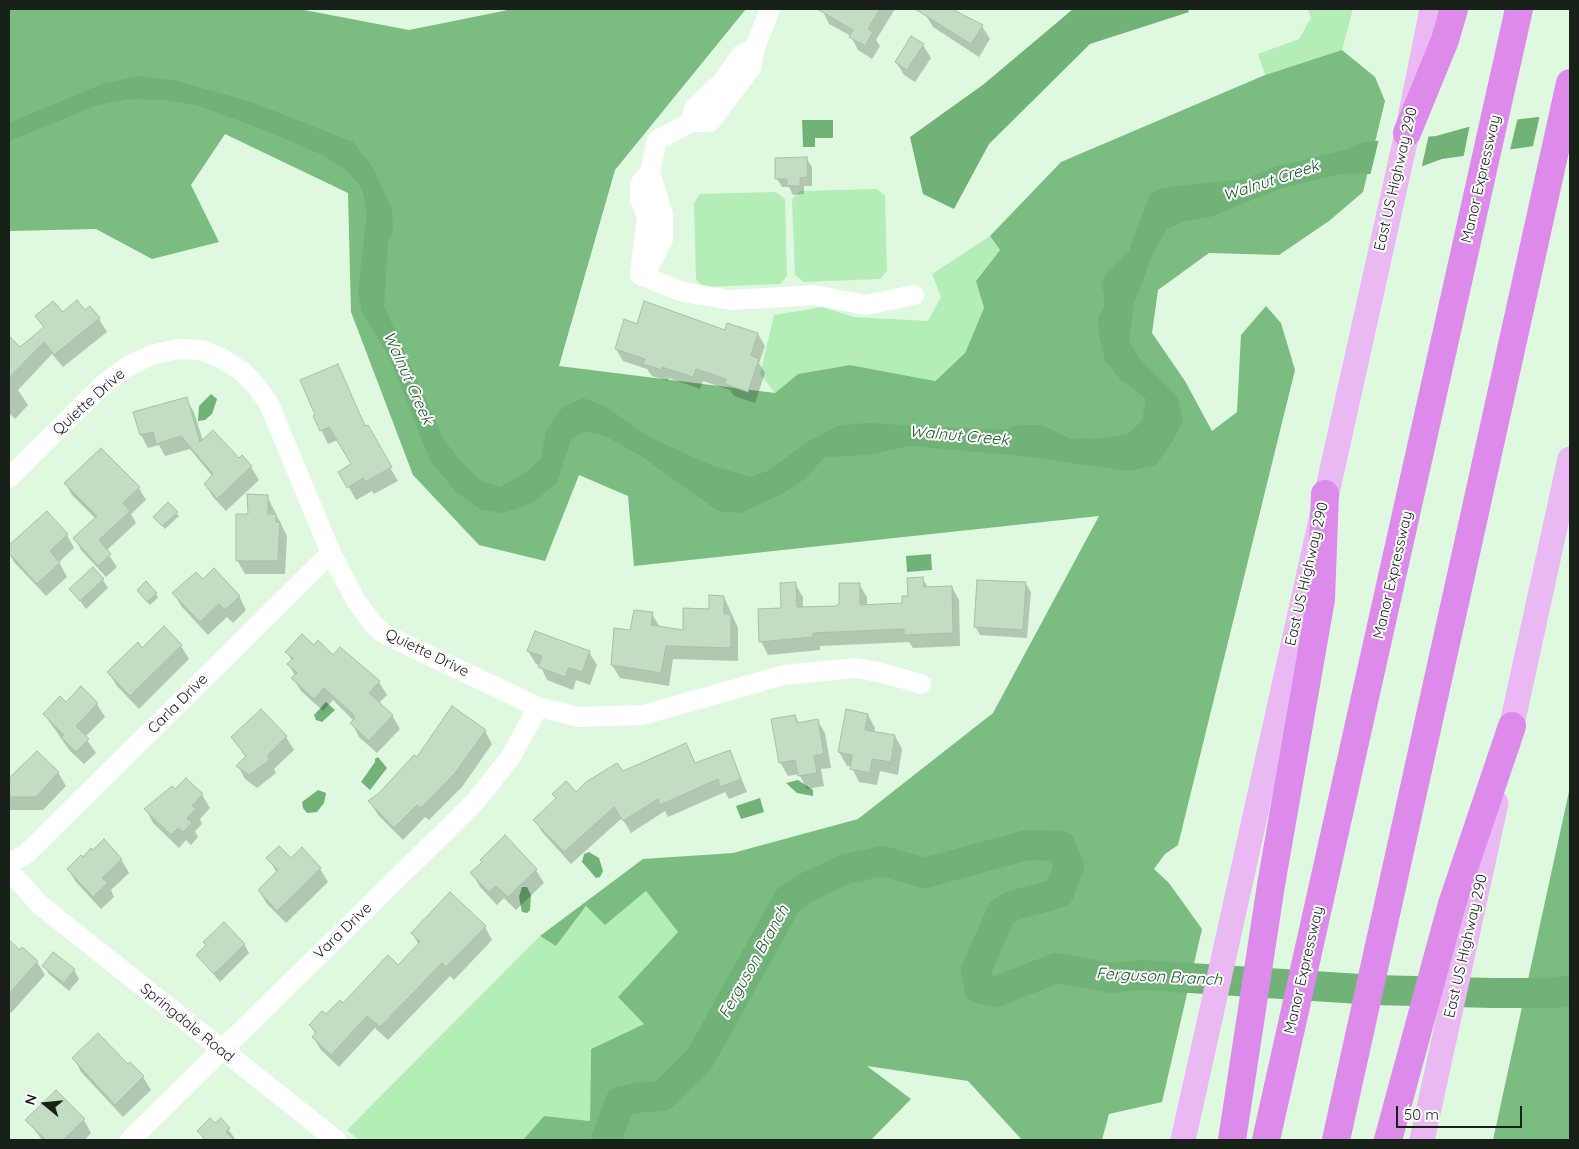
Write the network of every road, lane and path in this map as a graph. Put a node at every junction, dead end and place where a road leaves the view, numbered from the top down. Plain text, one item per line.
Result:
1 (770, 9) edge
2 (1432, 9) edge
3 (1454, 9) edge
4 (1519, 9) edge
5 (1436, 39) junction
6 (1570, 83) edge
7 (1407, 133) joint
8 (914, 296) dead end
9 (1570, 459) edge
10 (9, 478) edge
11 (1325, 494) junction
12 (331, 553) junction
13 (921, 684) dead end
14 (538, 707) junction
15 (1512, 726) joint
16 (13, 874) edge
17 (1464, 903) junction
18 (221, 1050) junction
19 (130, 1140) edge
20 (336, 1140) edge
21 (1183, 1140) edge
22 (1232, 1140) edge
23 (1266, 1140) edge
24 (1336, 1140) edge
25 (1388, 1140) edge
26 (1422, 1140) edge

1 - 8 street
2 - 5 main road
3 - 5 highway
4 - 23 highway, Manor Expressway
5 - 7 highway
6 - 24 highway
7 - 11 main road, East US Highway 290
9 - 15 main road
10 - 12 street, Quiette Drive
11 - 21 main road, East US Highway 290
11 - 22 highway
12 - 14 street, Quiette Drive
12 - 16 street, Carla Drive
13 - 14 street, Quiette Drive
14 - 18 street, Vara Drive
15 - 17 highway
16 - 18 street, Springdale Road
17 - 25 highway
17 - 26 main road, East US Highway 290
18 - 19 street, Vara Drive
18 - 20 street, Springdale Road

